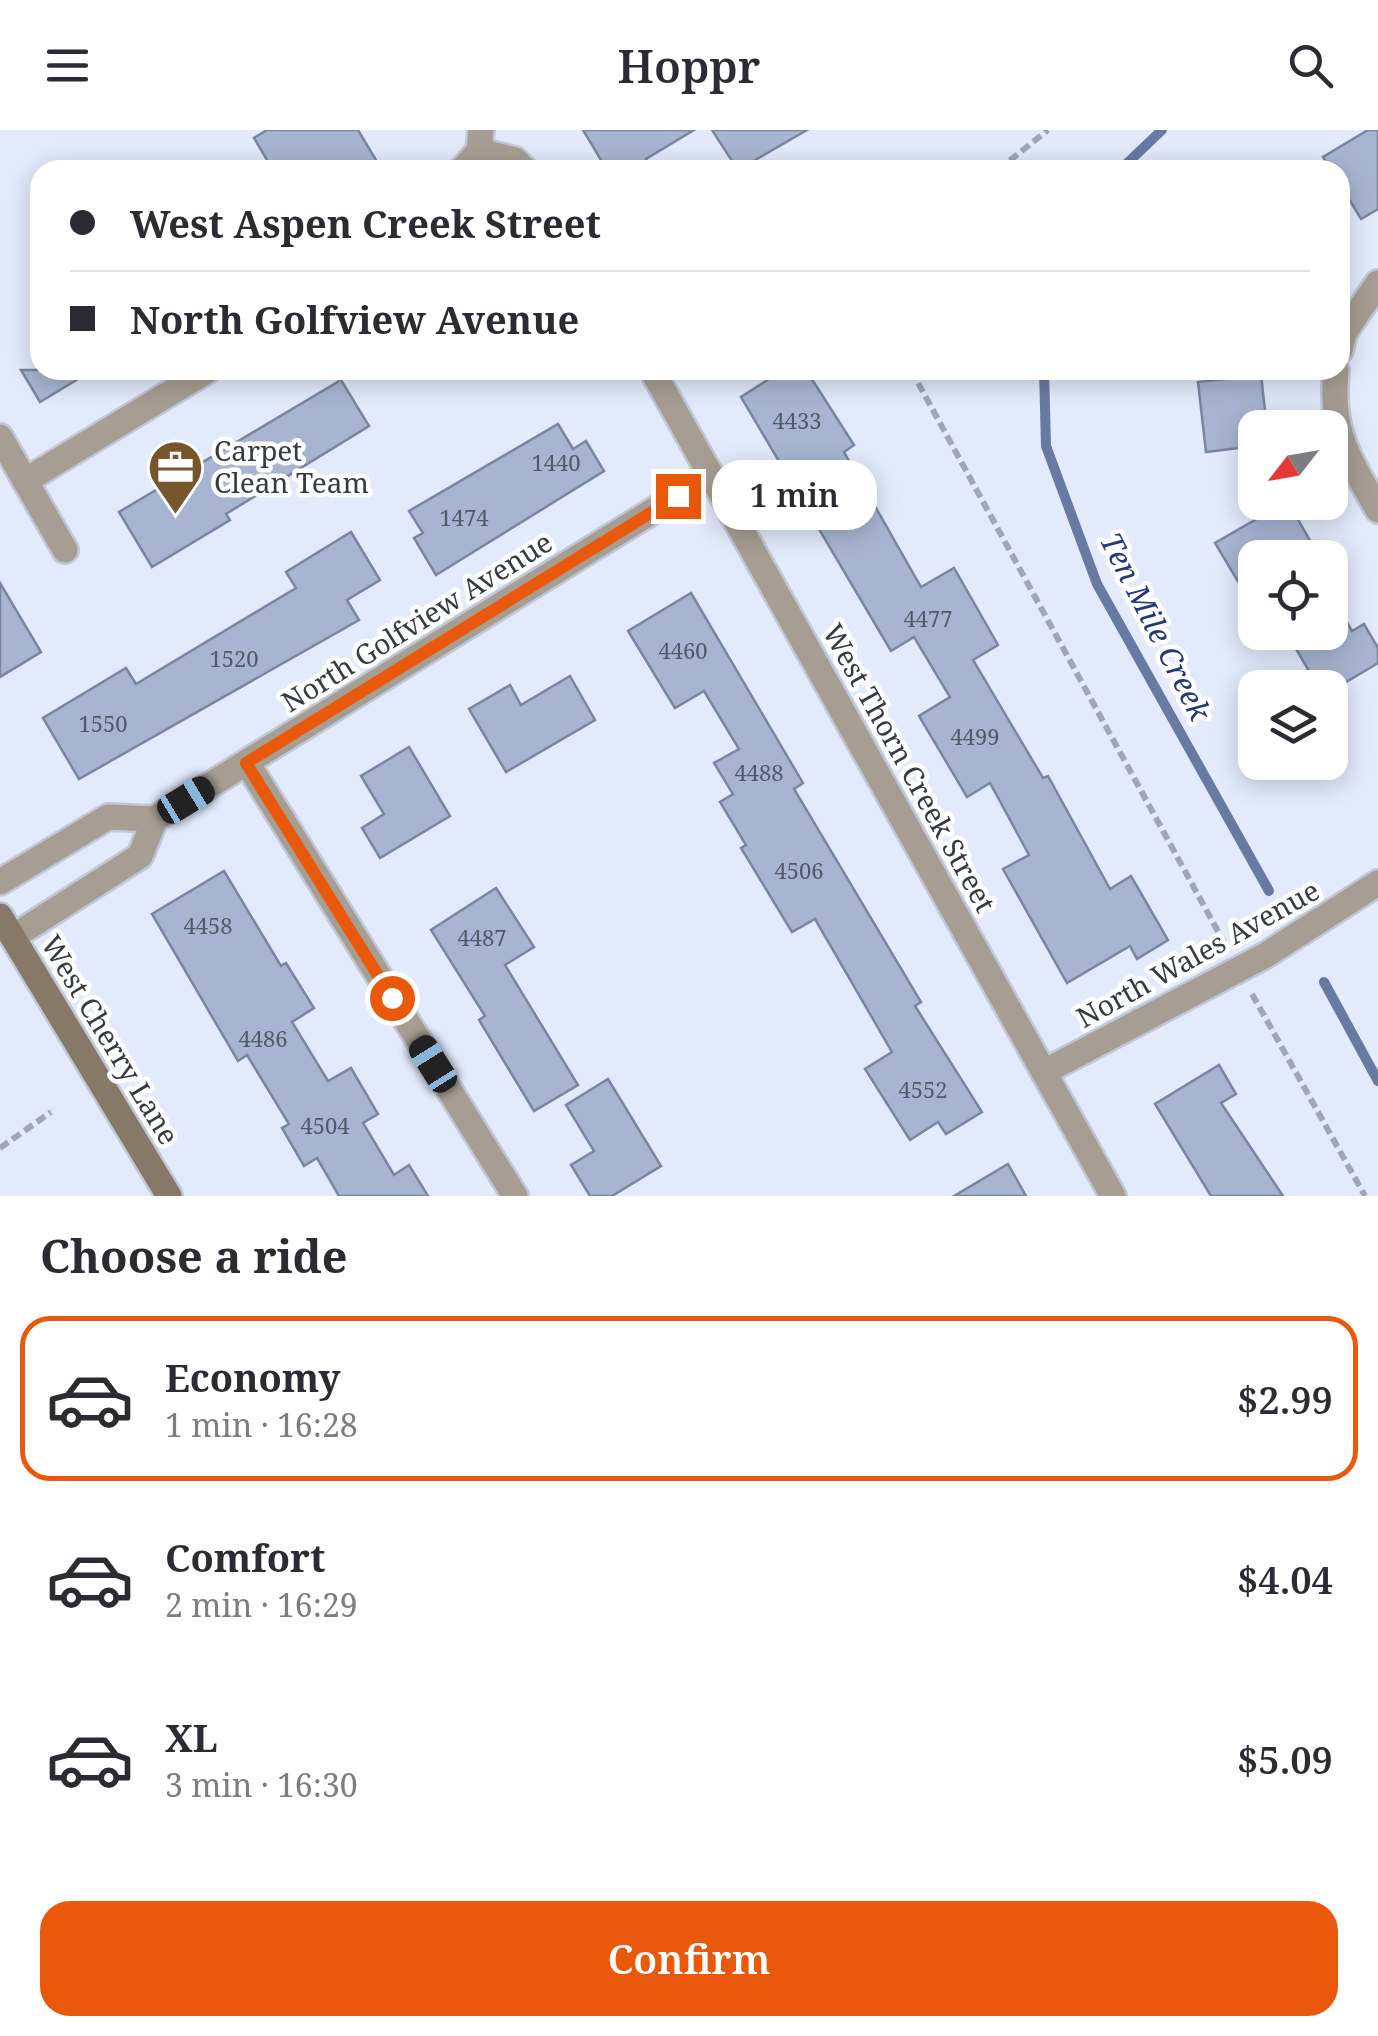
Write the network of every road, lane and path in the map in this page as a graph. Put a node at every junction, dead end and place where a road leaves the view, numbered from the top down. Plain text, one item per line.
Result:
1 (1048, 130) edge
2 (474, 150) edge
3 (515, 160) edge
4 (1010, 160) edge
5 (1378, 284) edge
6 (1350, 325) edge
7 (192, 380) edge
8 (658, 380) edge
9 (916, 380) edge
10 (1335, 380) edge
11 (0, 438) edge
12 (711, 475) junction
13 (25, 481) junction
14 (1378, 510) edge
15 (65, 550) dead end
16 (246, 763) junction
17 (155, 819) junction
18 (0, 882) edge
19 (1378, 884) edge
20 (6, 926) edge
21 (1228, 949) dead end
22 (1252, 994) dead end
23 (1044, 1072) junction
24 (52, 1112) dead end
25 (0, 1148) edge
26 (169, 1196) edge
27 (515, 1196) edge
28 (1113, 1196) edge
29 (1364, 1196) edge

1 - 4 path
2 - 3 street
5 - 6 street
7 - 13 street
8 - 12 street, West Thorn Creek Street
9 - 21 path
10 - 14 street
11 - 13 street
12 - 16 street, North Golfview Avenue
12 - 23 street, West Thorn Creek Street
13 - 15 street
16 - 17 street, North Golfview Avenue
16 - 27 street
17 - 18 street
17 - 20 street, North Golfview Avenue
19 - 23 street, North Wales Avenue
20 - 26 main road, West Cherry Lane
22 - 29 path
23 - 28 street, West Thorn Creek Street
24 - 25 path

